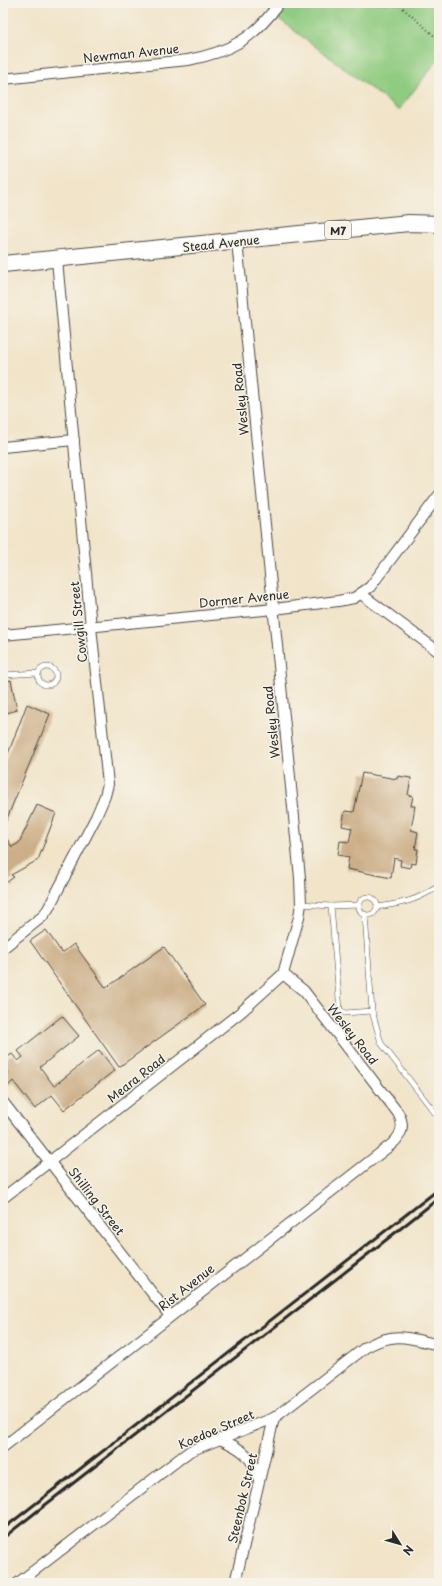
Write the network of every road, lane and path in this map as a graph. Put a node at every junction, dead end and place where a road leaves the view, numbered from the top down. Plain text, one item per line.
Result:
1 (280, 3) edge
2 (396, 3) edge
3 (439, 40) edge
4 (3, 79) edge
5 (439, 224) edge
6 (237, 241) junction
7 (57, 260) junction
8 (3, 264) edge
9 (74, 440) junction
10 (3, 447) edge
11 (439, 495) edge
12 (361, 594) junction
13 (274, 609) junction
14 (91, 627) junction
15 (3, 635) edge
16 (439, 652) edge
17 (38, 673) dead end
18 (3, 675) edge
19 (439, 886) edge
20 (300, 904) junction
21 (359, 905) junction
22 (331, 906) junction
23 (377, 906) junction
24 (365, 915) junction
25 (3, 948) edge
26 (282, 974) junction
27 (372, 1011) junction
28 (3, 1102) edge
29 (435, 1113) dead end
30 (386, 1149) joint
31 (50, 1162) junction
32 (3, 1198) edge
33 (170, 1316) junction
34 (439, 1345) edge
35 (274, 1418) junction
36 (220, 1439) junction
37 (3, 1447) edge
38 (259, 1480) junction
39 (18, 1583) edge
40 (235, 1583) edge

1 - 4 street, Newman Avenue
2 - 3 path
5 - 6 main road, Stead Avenue / M7
6 - 7 main road, Stead Avenue / M7
6 - 13 street, Wesley Road
7 - 8 main road, Stead Avenue / M7
7 - 9 street, Cowgill Street
9 - 10 street
9 - 14 street, Cowgill Street
11 - 12 street, Dormer Avenue
12 - 13 street, Dormer Avenue
12 - 16 street
13 - 14 street, Dormer Avenue
13 - 20 street, Wesley Road
14 - 15 street, Dormer Avenue
14 - 25 street, Cowgill Street
17 - 18 lane
19 - 23 lane
20 - 22 lane
20 - 26 street, Wesley Road
21 - 22 lane
21 - 23 lane
21 - 24 lane
22 - 27 lane
23 - 24 lane
24 - 27 lane
26 - 30 street, Wesley Road
26 - 31 street, Meara Road
27 - 29 lane
28 - 31 street, Shilling Street
30 - 33 street, Rist Avenue
31 - 32 street, Meara Road
31 - 33 street, Shilling Street
33 - 37 street, Rist Avenue
34 - 35 street, Koedoe Street
35 - 36 street, Koedoe Street
35 - 38 street, Steenbok Street
36 - 38 street
36 - 39 street, Koedoe Street
38 - 40 street, Steenbok Street

